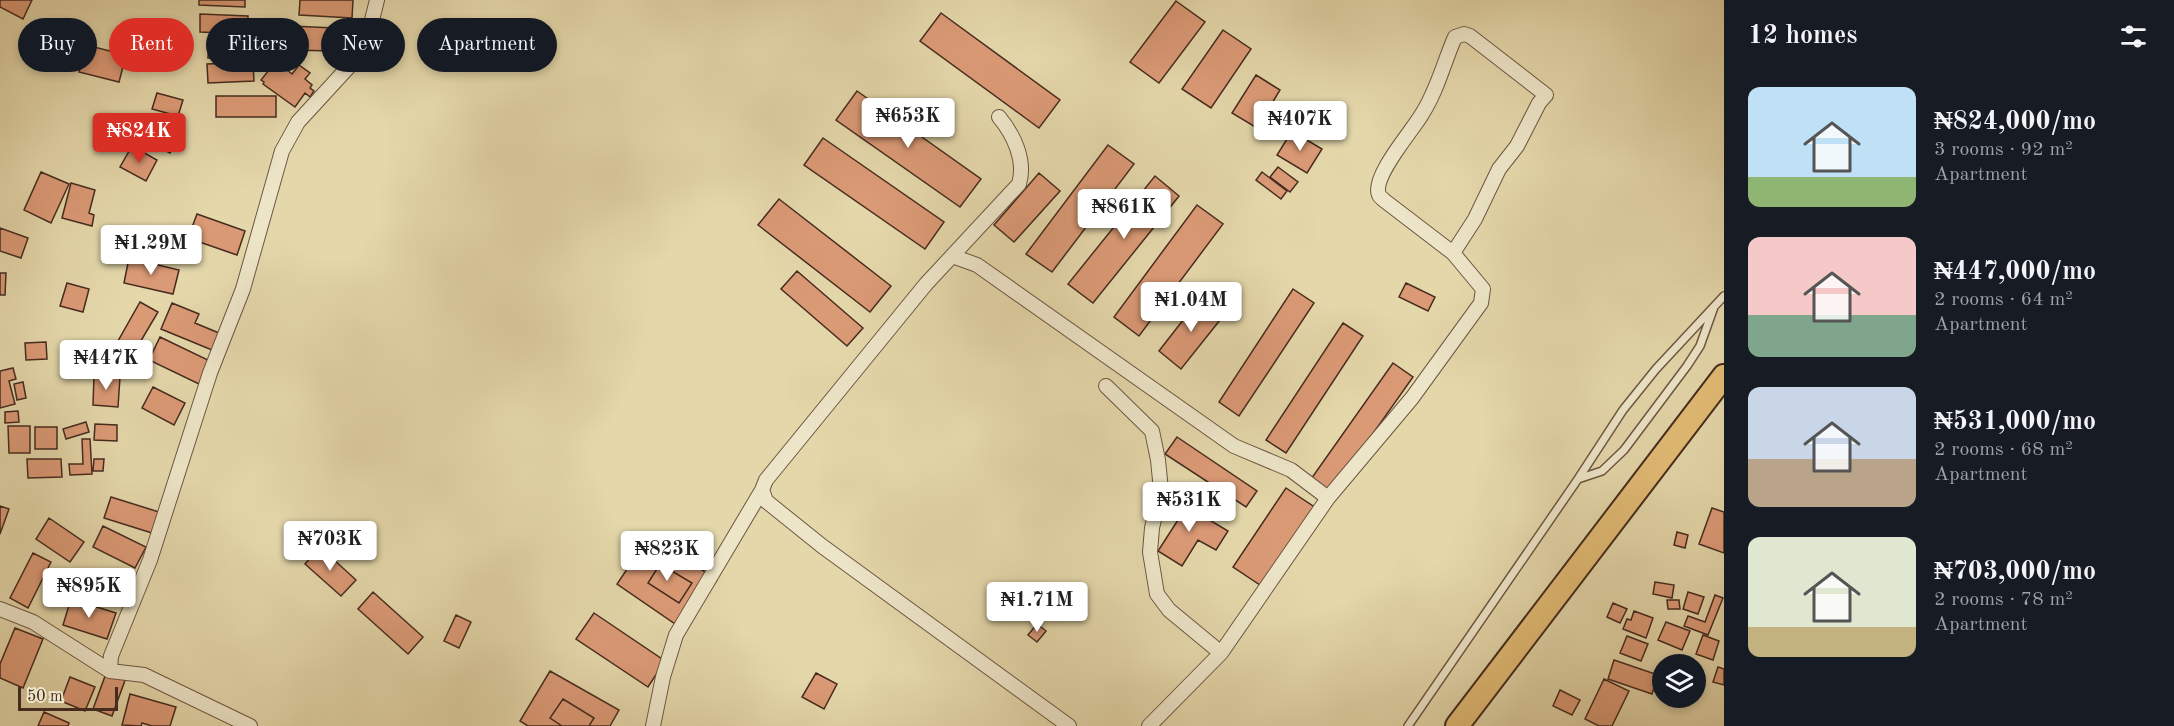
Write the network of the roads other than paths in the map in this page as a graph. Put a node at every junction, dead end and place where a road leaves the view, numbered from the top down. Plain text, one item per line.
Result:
1 (377, 0) edge
2 (999, 117) dead end
3 (965, 242) junction
4 (1453, 253) junction
5 (952, 256) junction
6 (977, 266) junction
7 (1724, 296) edge
8 (1715, 304) junction
9 (1724, 376) edge
10 (1106, 386) dead end
11 (1578, 479) junction
12 (762, 490) junction
13 (1328, 498) junction
14 (0, 609) edge
15 (1221, 653) junction
16 (110, 671) junction
17 (230, 722) edge
18 (250, 726) edge
19 (653, 726) edge
20 (1069, 726) edge
21 (1149, 726) edge
22 (1408, 726) edge
23 (1457, 726) edge

1 - 16 street
2 - 3 street
3 - 5 street
3 - 6 street
4 - 4 street
4 - 13 street
5 - 6 street
5 - 12 street
6 - 13 street
7 - 8 lane
8 - 11 lane
8 - 11 lane
9 - 23 main road
10 - 15 street
11 - 22 lane
12 - 19 street
12 - 20 street
13 - 15 street
14 - 16 street
15 - 21 street
16 - 17 street
17 - 18 street

